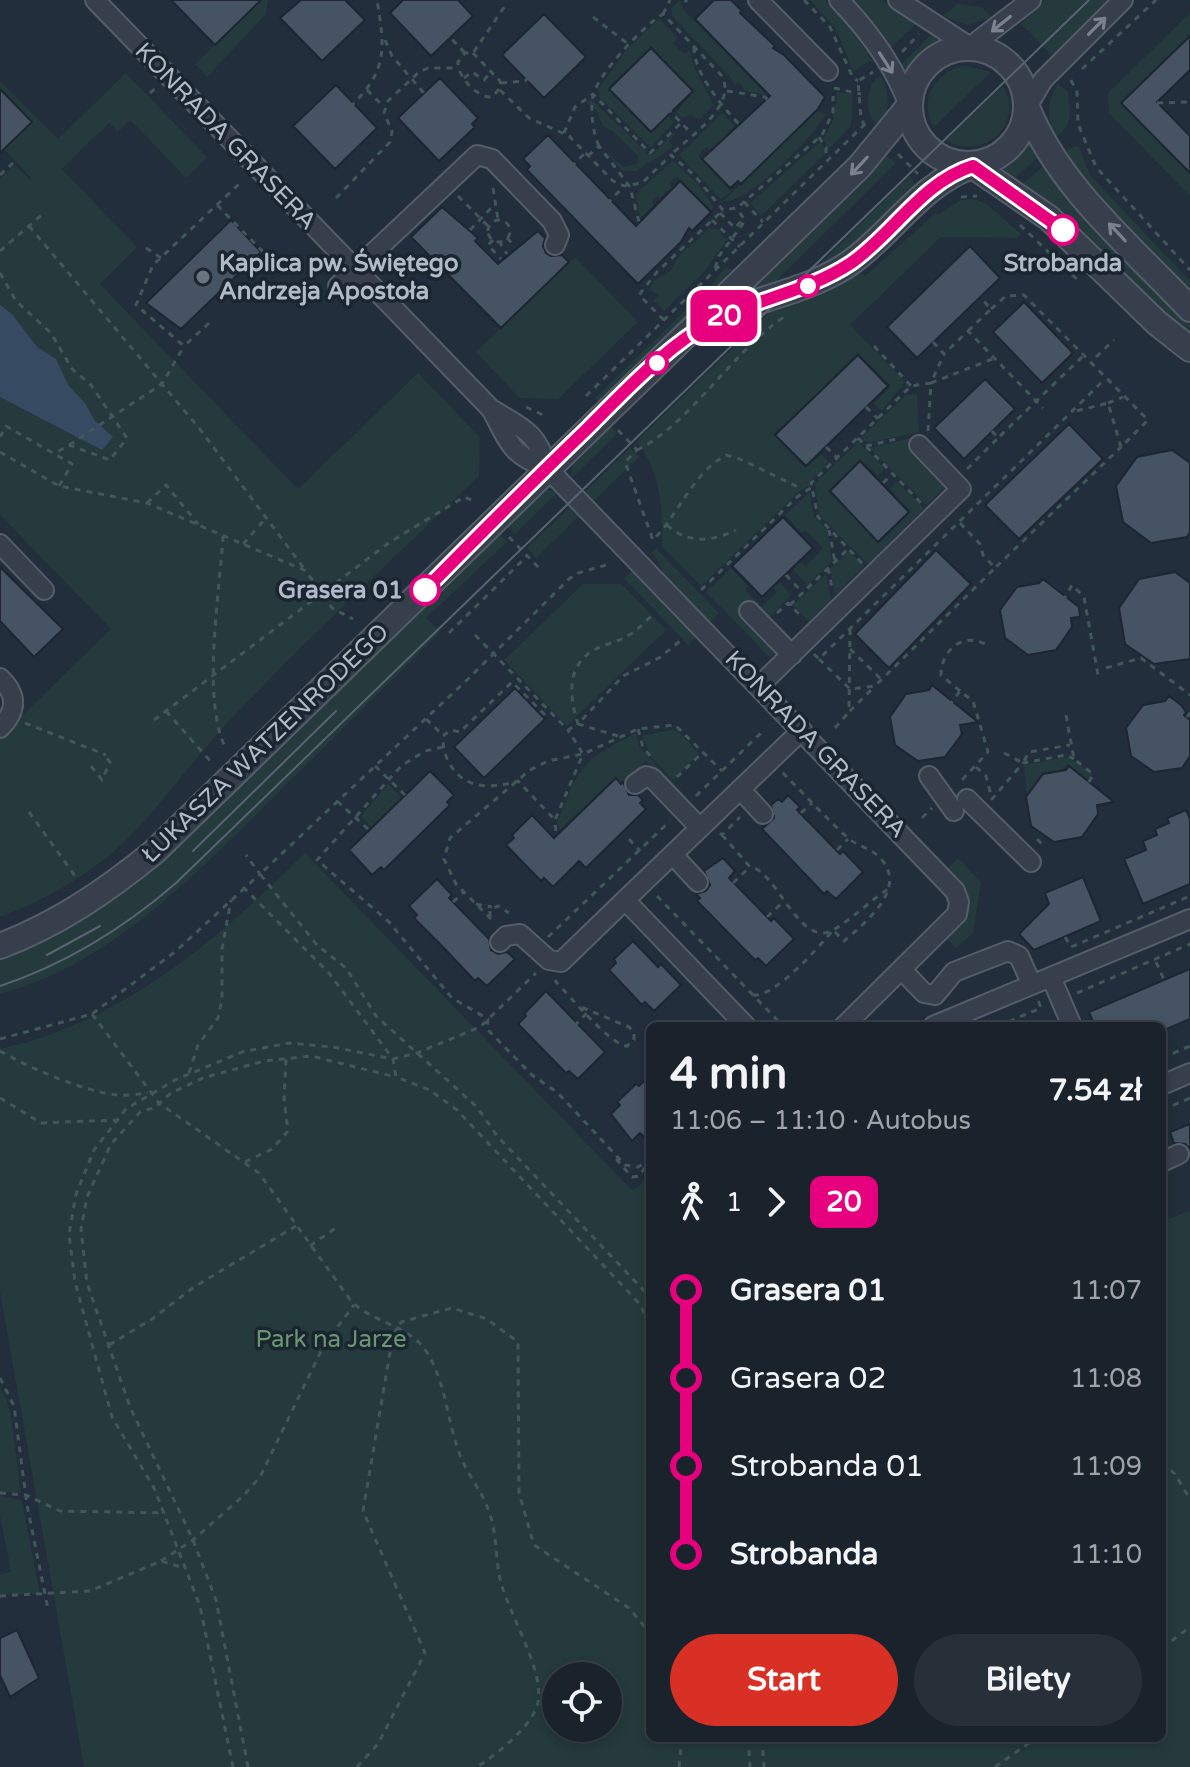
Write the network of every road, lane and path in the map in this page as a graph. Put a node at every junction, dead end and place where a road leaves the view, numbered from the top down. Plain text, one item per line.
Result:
1 (95, 0) edge
2 (377, 0) edge
3 (670, 0) edge
4 (758, 0) edge
5 (804, 0) edge
6 (839, 0) edge
7 (898, 0) edge
8 (1031, 0) edge
9 (1123, 0) edge
10 (1156, 0) edge
11 (507, 3) dead end
12 (663, 14) junction
13 (593, 17) dead end
14 (929, 20) junction
15 (444, 31) dead end
16 (383, 36) junction
17 (628, 44) junction
18 (694, 47) junction
19 (970, 47) junction
20 (465, 53) junction
21 (473, 53) junction
22 (888, 64) junction
23 (457, 68) junction
24 (1081, 70) dead end
25 (491, 72) junction
26 (533, 73) dead end
27 (464, 78) junction
28 (411, 80) junction
29 (830, 80) joint
30 (1071, 80) dead end
31 (858, 81) junction
32 (501, 83) junction
33 (367, 90) junction
34 (500, 90) junction
35 (727, 91) junction
36 (593, 94) junction
37 (861, 94) junction
38 (833, 96) dead end
39 (429, 99) dead end
40 (1190, 102) edge
41 (771, 103) dead end
42 (1157, 103) dead end
43 (720, 106) junction
44 (909, 106) junction
45 (350, 107) dead end
46 (1027, 107) junction
47 (385, 108) junction
48 (667, 108) dead end
49 (681, 123) junction
50 (745, 130) dead end
51 (564, 133) junction
52 (692, 134) junction
53 (819, 137) junction
54 (599, 146) junction
55 (889, 146) dead end
56 (587, 155) junction
57 (671, 155) junction
58 (826, 162) junction
59 (13, 163) dead end
60 (973, 166) junction
61 (571, 167) dead end
62 (0, 175) edge
63 (492, 176) dead end
64 (920, 176) dead end
65 (239, 184) dead end
66 (624, 186) junction
67 (630, 187) junction
68 (453, 191) dead end
69 (982, 197) dead end
70 (336, 198) dead end
71 (953, 200) dead end
72 (744, 202) junction
73 (495, 204) junction
74 (607, 204) dead end
75 (217, 205) junction
76 (737, 208) junction
77 (722, 212) junction
78 (44, 213) dead end
79 (745, 218) junction
80 (759, 218) junction
81 (481, 219) junction
82 (498, 220) junction
83 (712, 220) junction
84 (1014, 220) dead end
85 (764, 223) junction
86 (29, 226) junction
87 (489, 227) junction
88 (643, 227) dead end
89 (470, 230) dead end
90 (507, 238) junction
91 (731, 239) junction
92 (496, 241) junction
93 (555, 245) dead end
94 (515, 246) dead end
95 (740, 247) junction
96 (146, 248) dead end
97 (0, 251) edge
98 (507, 254) dead end
99 (161, 258) junction
100 (501, 259) dead end
101 (272, 261) dead end
102 (355, 270) junction
103 (1190, 270) edge
104 (714, 271) junction
105 (0, 273) edge
106 (1080, 282) dead end
107 (338, 286) dead end
108 (980, 297) dead end
109 (991, 309) junction
110 (1190, 309) edge
111 (791, 313) dead end
112 (665, 320) junction
113 (209, 323) dead end
114 (968, 331) junction
115 (1114, 340) dead end
116 (680, 342) junction
117 (933, 342) dead end
118 (184, 346) junction
119 (874, 346) dead end
120 (1190, 349) edge
121 (944, 354) junction
122 (1083, 356) junction
123 (1096, 357) dead end
124 (995, 358) junction
125 (1105, 379) junction
126 (931, 383) junction
127 (162, 384) junction
128 (911, 386) junction
129 (586, 396) dead end
130 (1124, 396) junction
131 (1036, 401) junction
132 (1108, 403) junction
133 (524, 406) dead end
134 (866, 407) dead end
135 (1043, 408) dead end
136 (1072, 412) junction
137 (112, 416) junction
138 (547, 417) dead end
139 (878, 419) junction
140 (616, 427) dead end
141 (992, 431) dead end
142 (0, 437) edge
143 (858, 438) junction
144 (913, 439) junction
145 (1040, 443) junction
146 (69, 445) junction
147 (866, 446) junction
148 (826, 447) dead end
149 (1045, 447) dead end
150 (1121, 447) junction
151 (637, 450) junction
152 (0, 452) edge
153 (54, 454) junction
154 (837, 458) junction
155 (547, 468) junction
156 (966, 470) dead end
157 (893, 473) junction
158 (1008, 474) junction
159 (973, 477) dead end
160 (1012, 479) dead end
161 (883, 483) dead end
162 (59, 486) junction
163 (798, 487) dead end
164 (812, 487) junction
165 (476, 502) dead end
166 (147, 503) junction
167 (927, 509) dead end
168 (266, 518) junction
169 (959, 522) junction
170 (199, 525) junction
171 (667, 525) junction
172 (829, 528) junction
173 (736, 530) dead end
174 (506, 535) dead end
175 (223, 536) junction
176 (0, 544) edge
177 (243, 544) junction
178 (849, 549) junction
179 (527, 556) junction
180 (835, 562) junction
181 (606, 565) dead end
182 (828, 568) junction
183 (867, 568) dead end
184 (995, 568) junction
185 (306, 571) junction
186 (542, 571) dead end
187 (786, 575) dead end
188 (44, 590) dead end
189 (701, 590) dead end
190 (322, 592) junction
191 (803, 593) junction
192 (834, 600) dead end
193 (1063, 601) dead end
194 (876, 603) junction
195 (790, 605) dead end
196 (880, 608) dead end
197 (749, 611) dead end
198 (653, 614) dead end
199 (353, 619) dead end
200 (850, 629) junction
201 (449, 633) dead end
202 (475, 635) dead end
203 (680, 641) dead end
204 (985, 644) dead end
205 (850, 649) junction
206 (493, 652) junction
207 (800, 652) junction
208 (819, 659) junction
209 (1106, 668) dead end
210 (214, 674) junction
211 (1098, 675) dead end
212 (517, 677) junction
213 (0, 678) edge
214 (881, 679) junction
215 (512, 682) junction
216 (759, 686) junction
217 (875, 686) junction
218 (850, 689) junction
219 (960, 691) junction
220 (1190, 695) edge
221 (949, 706) dead end
222 (166, 711) junction
223 (849, 712) junction
224 (545, 715) dead end
225 (1066, 715) dead end
226 (426, 719) junction
227 (154, 720) dead end
228 (5, 723) edge
229 (578, 724) junction
230 (835, 728) dead end
231 (765, 729) dead end
232 (568, 730) junction
233 (802, 730) junction
234 (444, 735) junction
235 (618, 736) junction
236 (1071, 744) junction
237 (443, 747) junction
238 (226, 749) dead end
239 (703, 752) junction
240 (1004, 753) dead end
241 (583, 754) junction
242 (1074, 759) junction
243 (212, 763) dead end
244 (1023, 763) junction
245 (775, 765) dead end
246 (91, 766) dead end
247 (375, 766) junction
248 (976, 767) junction
249 (722, 771) junction
250 (929, 776) dead end
251 (390, 779) junction
252 (673, 780) dead end
253 (518, 781) junction
254 (635, 784) dead end
255 (1087, 786) dead end
256 (742, 792) junction
257 (405, 795) dead end
258 (337, 801) junction
259 (812, 803) junction
260 (955, 803) junction
261 (682, 810) junction
262 (29, 812) dead end
263 (801, 813) dead end
264 (763, 814) dead end
265 (357, 818) junction
266 (922, 818) dead end
267 (555, 820) junction
268 (706, 827) junction
269 (369, 830) dead end
270 (722, 835) junction
271 (848, 838) junction
272 (629, 839) dead end
273 (563, 840) dead end
274 (837, 850) dead end
275 (640, 851) junction
276 (311, 854) dead end
277 (246, 855) dead end
278 (673, 855) junction
279 (317, 860) junction
280 (1031, 862) dead end
281 (750, 867) junction
282 (260, 874) junction
283 (698, 882) dead end
284 (733, 883) dead end
285 (81, 885) dead end
286 (243, 887) junction
287 (649, 887) dead end
288 (888, 889) junction
289 (464, 892) junction
290 (1190, 896) edge
291 (231, 900) junction
292 (625, 900) junction
293 (453, 902) dead end
294 (783, 902) junction
295 (476, 904) junction
296 (493, 907) junction
297 (509, 913) junction
298 (767, 917) dead end
299 (521, 919) dead end
300 (1190, 919) edge
301 (510, 921) dead end
302 (495, 928) junction
303 (833, 930) junction
304 (1065, 937) dead end
305 (1146, 937) junction
306 (545, 939) dead end
307 (1190, 944) edge
308 (0, 946) edge
309 (1156, 960) junction
310 (541, 970) dead end
311 (902, 970) junction
312 (1058, 974) junction
313 (554, 976) dead end
314 (1164, 980) dead end
315 (1032, 985) junction
316 (753, 995) junction
317 (581, 1007) junction
318 (587, 1013) junction
319 (92, 1014) junction
320 (488, 1019) junction
321 (742, 1022) edge
322 (779, 1022) edge
323 (848, 1022) edge
324 (943, 1022) edge
325 (1008, 1022) edge
326 (1071, 1022) edge
327 (574, 1026) dead end
328 (0, 1039) edge
329 (1190, 1046) edge
330 (0, 1051) edge
331 (417, 1053) junction
332 (1166, 1056) edge
333 (286, 1058) junction
334 (393, 1059) junction
335 (189, 1073) junction
336 (1190, 1073) edge
337 (396, 1077) junction
338 (1166, 1083) edge
339 (151, 1093) junction
340 (0, 1098) edge
341 (1190, 1098) edge
342 (159, 1103) junction
343 (1166, 1108) edge
344 (117, 1120) junction
345 (613, 1152) junction
346 (245, 1162) junction
347 (646, 1162) edge
348 (646, 1166) edge
349 (296, 1226) junction
350 (337, 1227) dead end
351 (310, 1246) junction
352 (646, 1293) edge
353 (354, 1305) junction
354 (646, 1314) edge
355 (397, 1328) junction
356 (109, 1345) junction
357 (0, 1378) edge
358 (1166, 1466) edge
359 (0, 1493) edge
360 (26, 1495) junction
361 (1190, 1499) edge
362 (165, 1513) junction
363 (193, 1540) junction
364 (179, 1549) junction
365 (161, 1561) junction
366 (184, 1568) junction
367 (45, 1595) junction
368 (0, 1596) edge
369 (48, 1609) dead end
370 (1190, 1627) edge
371 (646, 1628) edge
372 (1166, 1645) edge
373 (682, 1742) edge
374 (748, 1742) edge
375 (762, 1742) edge
376 (1030, 1742) edge
377 (233, 1767) edge
378 (248, 1767) edge
379 (357, 1767) edge
380 (477, 1767) edge
381 (679, 1767) edge
382 (750, 1767) edge
383 (764, 1767) edge
384 (995, 1767) edge

1 - 102 street, KONRADA GRASERA
2 - 16 path
3 - 12 path
4 - 29 street
5 - 31 path
6 -> 22 street
7 - 14 street
8 -> 19 street
46 -> 9 street
10 - 24 path
11 - 21 path
12 - 17 path
12 - 18 path
13 - 17 path
14 - 19 street
14 - 22 path
15 - 20 path
16 - 28 path
16 - 33 path
17 - 36 path
18 - 35 path
18 - 43 path
19 - 44 street
19 - 46 street
20 - 21 path
20 - 23 path
21 - 25 path
22 - 31 path
22 - 44 street
23 - 27 path
23 - 28 path
25 - 27 path
25 - 32 path
26 - 32 path
27 - 34 path
28 - 39 path
28 - 47 path
29 - 37 path
30 - 103 path
31 - 37 path
32 - 34 path
33 - 45 path
33 - 47 path
34 - 51 path
35 - 41 path
35 - 43 path
36 - 49 path
36 - 51 path
36 - 54 path
37 - 58 path
38 - 53 path
40 - 42 path
43 - 50 path
43 - 52 path
44 - 60 street
44 -> 116 street, ŁUKASZA WATZENRODEGO
46 - 60 street
110 -> 46 street
47 - 70 path
48 - 49 path
49 - 52 path
51 - 56 path
52 - 57 path
53 - 58 path
53 - 72 path
54 - 56 path
54 - 67 path
55 - 64 path
56 - 61 path
56 - 66 path
57 - 67 path
57 - 77 path
58 - 85 path
59 - 62 path
60 - 116 street, ŁUKASZA WATZENRODEGO
60 - 120 street
63 - 73 path
65 - 75 path
66 - 67 path
66 - 74 path
67 - 88 path
68 - 81 path
69 - 71 path
72 - 76 path
72 - 80 path
73 - 81 path
73 - 82 path
75 - 99 path
75 - 101 path
76 - 77 path
76 - 79 path
77 - 79 path
77 - 83 path
78 - 86 path
79 - 80 path
79 - 91 path
80 - 85 path
81 - 87 path
81 - 89 path
82 - 87 path
82 - 90 path
83 - 91 path
83 - 112 path
84 - 106 path
85 - 95 path
86 - 97 path
86 - 127 path
87 - 92 path
90 - 92 path
90 - 94 path
91 - 95 path
91 - 104 path
92 - 98 path
92 - 100 path
93 - 102 street
95 - 104 path
96 - 99 path
99 - 118 path
102 - 107 street
102 - 155 street, KONRADA GRASERA
104 - 112 path
105 - 137 path
108 - 109 path
109 - 114 path
109 - 122 path
111 - 151 path
112 - 129 path
113 - 118 path
114 - 121 path
114 - 124 path
115 - 123 path
116 - 155 street, ŁUKASZA WATZENRODEGO
117 - 121 path
118 - 127 path
119 - 128 path
121 - 126 path
122 - 125 path
122 - 131 path
124 - 126 path
124 - 131 path
125 - 130 path
125 - 136 path
126 - 128 path
126 - 144 path
127 - 137 path
127 - 168 path
128 - 139 path
130 - 132 path
130 - 150 path
131 - 135 path
131 - 141 path
132 - 136 path
132 - 150 path
133 - 138 path
134 - 139 path
136 - 145 path
137 - 146 path
137 - 146 path
139 - 143 path
140 - 151 path
142 - 153 path
143 - 147 path
143 - 154 path
144 - 147 path
144 - 207 street
145 - 149 path
145 - 158 path
146 - 153 path
147 - 157 path
148 - 154 path
150 - 184 path
151 - 171 path
152 - 162 path
153 - 162 path
154 - 164 path
155 - 216 street, KONRADA GRASERA
155 - 308 street, ŁUKASZA WATZENRODEGO
156 - 159 path
157 - 161 path
157 - 167 path
158 - 160 path
158 - 169 path
162 - 166 path
163 - 171 path
164 - 172 path
164 - 189 path
165 - 190 path
166 - 170 path
166 - 170 path
168 - 177 path
168 - 185 path
169 - 184 path
169 - 194 path
170 - 175 path
171 - 173 path
172 - 178 path
172 - 180 path
174 - 179 path
175 - 177 path
175 - 210 path
176 - 188 street
177 - 185 path
178 - 180 path
178 - 183 path
179 - 186 path
179 - 201 path
180 - 182 path
181 - 206 path
182 - 191 path
182 - 192 path
184 - 214 path
185 - 190 path
187 - 191 path
190 - 199 path
190 - 210 path
191 - 195 path
193 - 211 path
194 - 196 path
194 - 200 path
197 - 207 street
198 - 229 path
200 - 205 path
200 - 208 path
202 - 206 path
203 - 229 path
204 - 219 path
205 - 214 path
205 - 218 path
206 - 212 path
206 - 226 path
207 - 208 path
207 - 216 street
208 - 218 path
209 - 220 path
210 - 222 path
210 - 238 path
212 - 215 path
212 - 232 path
213 - 228 street
214 - 217 path
215 - 224 path
215 - 234 path
216 - 233 street, KONRADA GRASERA
217 - 218 path
217 - 223 path
218 - 223 path
219 - 221 path
219 - 248 path
222 - 227 path
222 - 243 path
223 - 230 path
225 - 236 path
226 - 234 path
226 - 247 path
228 - 246 path
229 - 232 path
229 - 235 path
231 - 249 path
232 - 241 path
233 - 256 street
233 - 311 street, KONRADA GRASERA
234 - 237 path
235 - 239 path
235 - 241 path
236 - 242 path
236 - 244 path
237 - 251 path
237 - 253 path
239 - 249 path
239 - 252 path
240 - 244 path
241 - 253 path
241 - 267 path
242 - 244 path
242 - 255 path
244 - 248 path
245 - 259 path
247 - 251 path
247 - 258 path
248 - 260 path
249 - 261 path
250 - 260 street
251 - 257 path
251 - 265 path
253 - 267 path
253 - 289 path
254 - 261 street
256 - 264 street
256 - 268 street
256 - 270 path
258 - 265 path
258 - 282 path
259 - 263 path
259 - 271 path
260 - 266 path
260 - 280 street
261 - 268 street
261 - 275 path
262 - 285 path
265 - 269 path
265 - 279 path
267 - 273 path
268 - 270 path
268 - 278 street
270 - 281 path
271 - 274 path
271 - 288 path
272 - 275 path
275 - 306 path
276 - 279 path
277 - 282 path
278 - 283 street
278 - 292 street
279 - 320 path
281 - 284 path
281 - 294 path
282 - 286 path
282 - 331 path
286 - 291 path
286 - 334 path
287 - 316 path
288 - 303 path
288 - 303 path
289 - 293 path
289 - 295 path
290 - 304 path
291 - 319 path
291 - 335 path
292 - 302 street
292 - 321 street
294 - 298 path
294 - 303 path
295 - 296 path
295 - 302 path
296 - 297 path
296 - 302 path
297 - 299 path
297 - 301 path
300 - 305 street
303 - 316 path
305 - 309 path
305 - 312 street
307 - 309 path
309 - 312 path
309 - 314 path
310 - 320 path
311 - 315 street
311 - 323 street, KONRADA GRASERA
312 - 315 street
312 - 326 street
313 - 317 path
315 - 324 street
315 - 325 path
316 - 322 path
317 - 318 path
317 - 318 path
318 - 327 path
319 - 328 path
319 - 339 path
320 - 331 path
320 - 345 path
329 - 332 path
330 - 339 path
331 - 334 path
331 - 352 path
333 - 337 path
333 - 342 path
333 - 346 path
334 - 335 path
334 - 337 path
335 - 339 path
336 - 338 street
337 - 354 path
339 - 342 path
339 - 344 path
340 - 344 path
341 - 343 path
342 - 346 path
342 - 356 path
344 - 362 path
345 - 347 path
345 - 348 path
346 - 349 path
349 - 351 path
349 - 356 path
350 - 351 path
351 - 353 path
353 - 355 path
353 - 363 path
355 - 371 path
355 - 379 path
355 - 380 path
356 - 363 path
357 - 360 path
358 - 361 path
359 - 360 path
360 - 362 path
360 - 367 path
362 - 364 path
363 - 364 path
363 - 378 path
364 - 365 path
364 - 366 path
365 - 366 path
365 - 367 path
366 - 377 path
367 - 368 path
367 - 369 path
370 - 372 path
373 - 381 path
374 - 382 path
375 - 383 path
376 - 384 path

